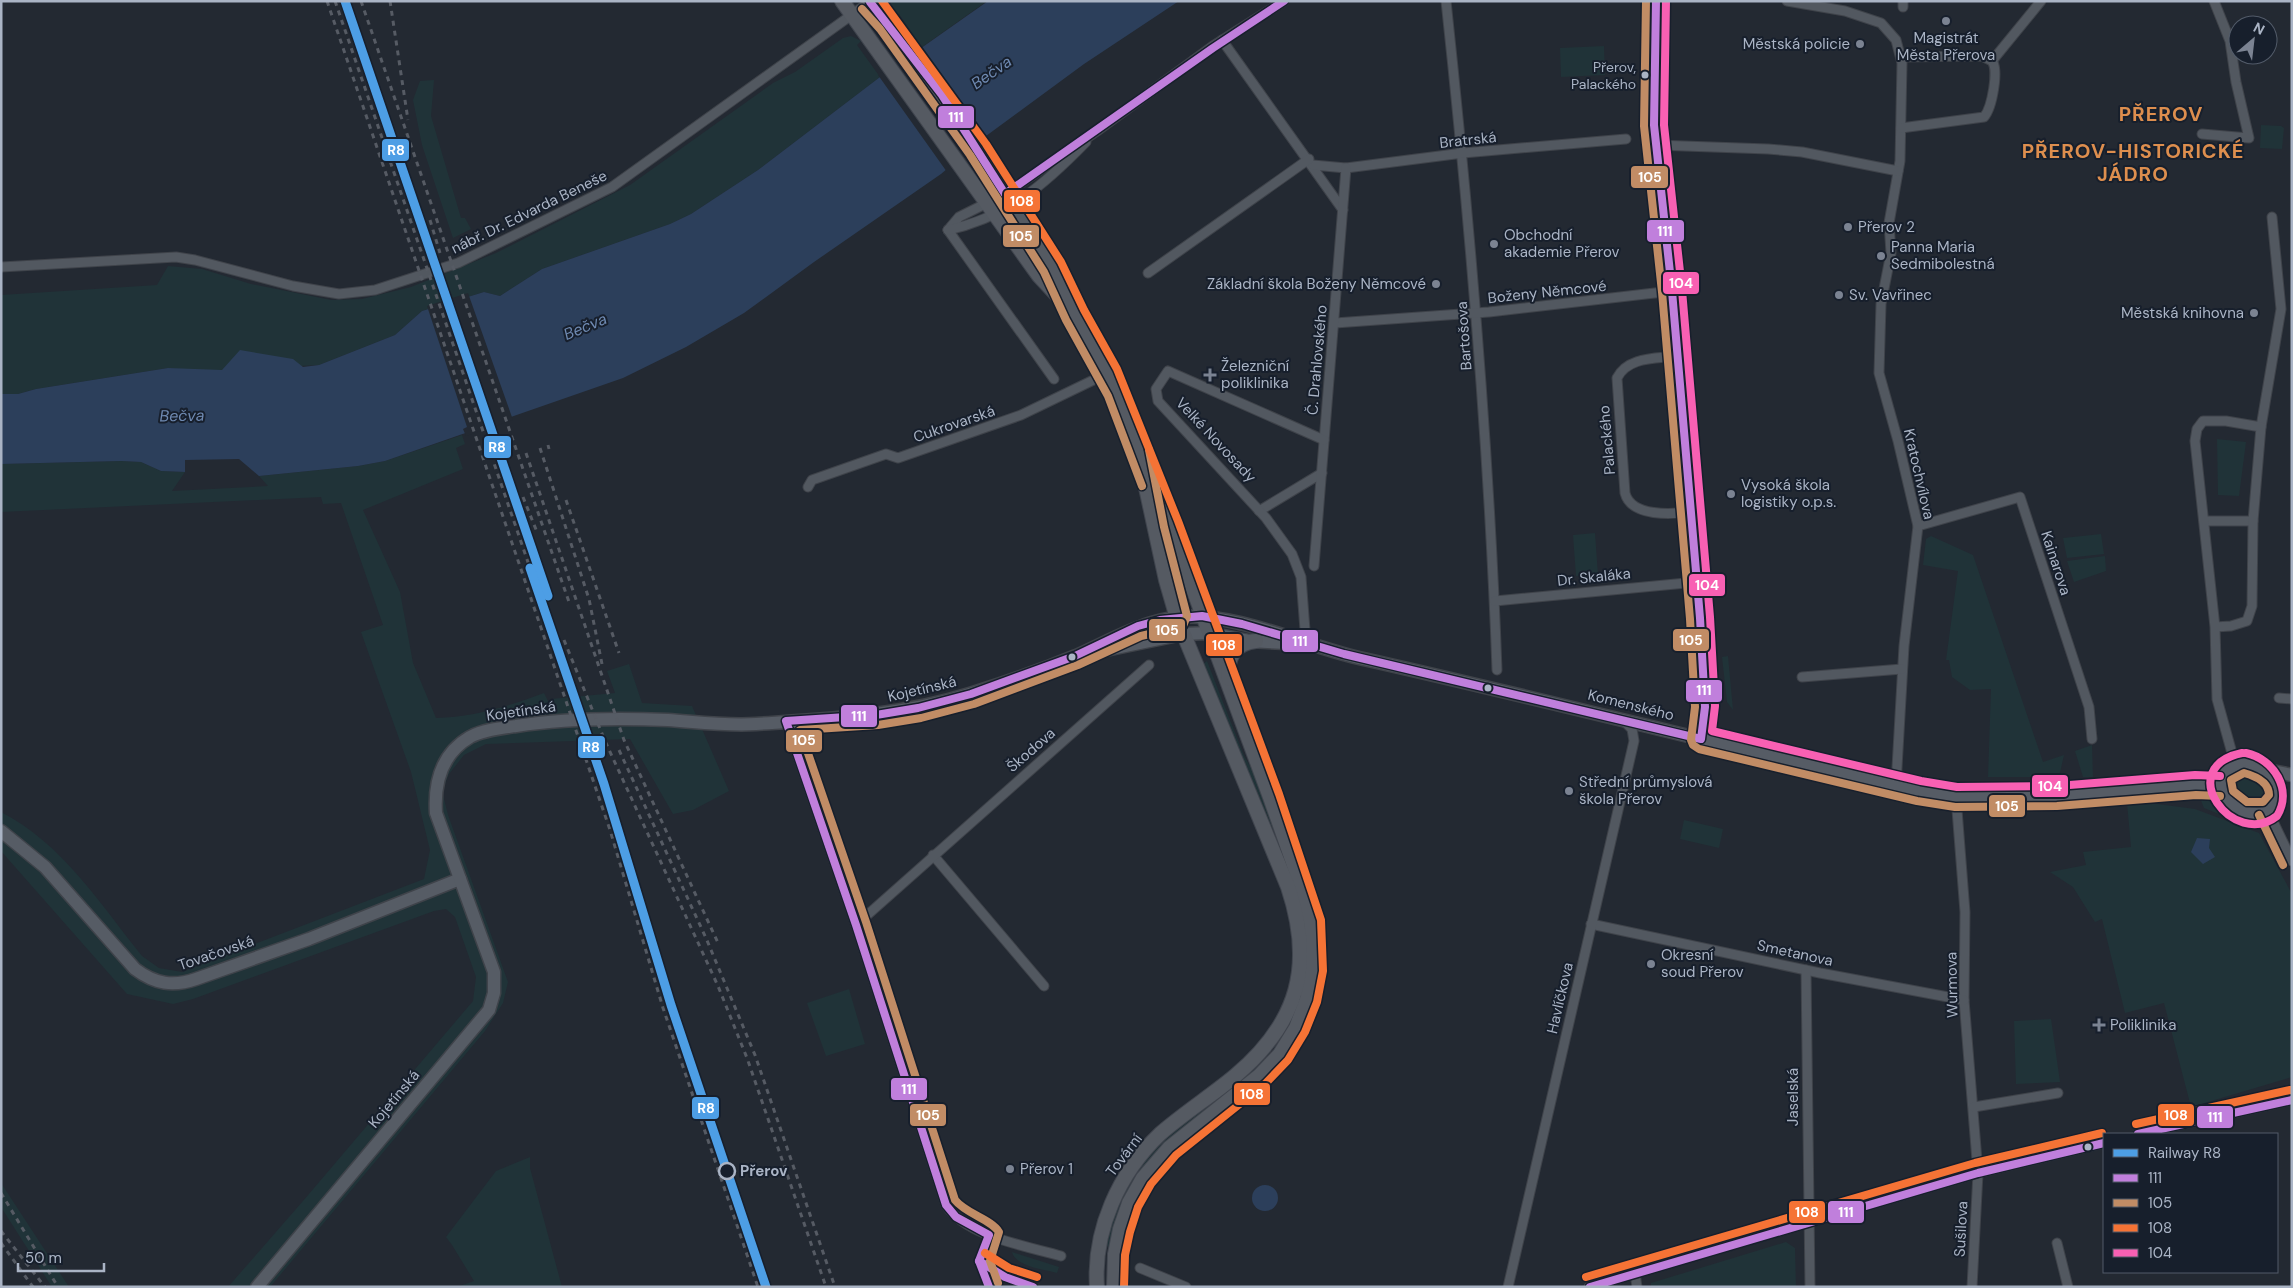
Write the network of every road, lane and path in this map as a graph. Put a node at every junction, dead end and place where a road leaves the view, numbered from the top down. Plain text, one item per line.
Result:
1 (842, 1) edge
2 (1284, 1) edge
3 (1446, 1) edge
4 (1656, 1) edge
5 (1787, 1) edge
6 (2041, 1) edge
7 (2214, 1) edge
8 (870, 2) edge
9 (852, 15) junction
10 (1222, 40) junction
11 (1902, 57) junction
12 (1992, 61) junction
13 (1901, 128) junction
14 (1097, 131) junction
15 (2202, 134) dead end
16 (1626, 139) dead end
17 (1656, 145) junction
18 (1463, 154) junction
19 (1311, 162) junction
20 (1346, 168) junction
21 (1898, 171) junction
22 (1009, 199) junction
23 (990, 209) junction
24 (1343, 210) junction
25 (2272, 217) dead end
26 (948, 230) junction
27 (1, 267) edge
28 (1148, 273) dead end
29 (1672, 291) junction
30 (1476, 313) junction
31 (1075, 315) junction
32 (1335, 323) junction
33 (1678, 356) junction
34 (1108, 373) junction
35 (1054, 380) dead end
36 (2261, 427) junction
37 (1324, 440) junction
38 (1139, 452) junction
39 (1322, 473) junction
40 (808, 487) dead end
41 (1691, 511) junction
42 (1262, 514) junction
43 (2204, 520) junction
44 (2253, 521) junction
45 (1918, 526) junction
46 (1314, 566) dead end
47 (1697, 582) junction
48 (1495, 601) junction
49 (1202, 616) junction
50 (1177, 618) junction
51 (2215, 627) junction
52 (1208, 633) junction
53 (1183, 634) junction
54 (1256, 641) junction
55 (1304, 644) junction
56 (1075, 656) junction
57 (1149, 665) dead end
58 (1902, 669) junction
59 (1498, 670) dead end
60 (1802, 677) dead end
61 (1232, 694) junction
62 (2279, 698) dead end
63 (2292, 699) edge
64 (1623, 720) junction
65 (786, 721) junction
66 (1701, 739) junction
67 (2092, 739) dead end
68 (2235, 764) junction
69 (2263, 768) junction
70 (2292, 774) edge
71 (1896, 785) junction
72 (2220, 786) junction
73 (2292, 793) edge
74 (1956, 797) junction
75 (2271, 809) junction
76 (1, 831) edge
77 (933, 855) junction
78 (2292, 861) edge
79 (460, 879) junction
80 (1591, 924) junction
81 (856, 925) junction
82 (1806, 970) junction
83 (1044, 986) dead end
84 (1964, 1000) junction
85 (2058, 1093) dead end
86 (2292, 1100) edge
87 (1974, 1107) junction
88 (2143, 1133) edge
89 (2103, 1143) edge
90 (1978, 1173) junction
91 (1810, 1223) junction
92 (2057, 1243) dead end
93 (1061, 1256) dead end
94 (1140, 1268) dead end
95 (1635, 1273) junction
96 (257, 1287) edge
97 (1096, 1287) edge
98 (1114, 1287) edge
99 (1186, 1287) edge
100 (1508, 1287) edge
101 (1589, 1287) edge
102 (1638, 1287) edge
103 (1810, 1287) edge
104 (1972, 1287) edge
105 (2068, 1287) edge

1 - 9 main road
2 - 10 street
3 - 18 street, Bartošova
4 - 17 street
5 - 11 street
6 - 12 street
7 - 15 street
8 - 9 street, nábř. Dr. Edvarda Beneše
8 - 22 main road
9 - 23 main road
9 - 27 street, nábř. Dr. Edvarda Beneše
10 - 14 street
10 - 19 street
11 - 12 street
11 - 13 street, Kratochvílova
12 - 13 street
13 - 21 street, Kratochvílova
14 - 22 street
14 - 22 street
16 - 18 street, Bratrská
17 - 21 street
17 - 29 street
18 - 20 street, Bratrská
18 - 30 street, Bartošova
19 - 20 street, Bratrská
19 - 24 street
19 - 28 street
20 - 24 street, Č. Drahlovského
21 - 45 street, Kratochvílova
22 - 23 street
22 - 23 street
22 - 31 main road
23 - 26 street
23 - 26 street
23 - 31 main road
24 - 32 street, Č. Drahlovského
25 - 36 street
26 - 35 street
29 - 30 street, Boženy Němcové
29 - 33 street
30 - 32 street, Boženy Němcové
30 - 48 street, Bartošova
31 - 34 main road
32 - 37 street, Č. Drahlovského
33 - 41 street
33 - 41 street, Palackého
34 - 38 main road
34 - 40 street, Cukrovarská
36 - 43 street
36 - 44 street
37 - 39 street, Č. Drahlovského
37 - 42 street, Velké Novosady
38 - 49 main road
38 - 50 main road
39 - 42 street
39 - 46 street, Č. Drahlovského
41 - 47 street
42 - 55 street
43 - 44 street
43 - 51 street
44 - 51 street
45 - 58 street, Kratochvílova
45 - 67 street, Kainarova
47 - 48 street, Dr. Skaláka
47 - 66 street
48 - 59 street, Bartošova
49 - 50 main road, Komenského
49 - 52 main road
49 - 55 main road, Komenského
50 - 53 main road
50 - 56 main road, Kojetínská
51 - 68 street
52 - 53 main road, Komenského
52 - 54 main road, Komenského
52 - 61 main road
53 - 56 main road, Kojetínská
53 - 97 main road, Tovární
54 - 55 main road, Komenského
54 - 61 main road
55 - 64 main road, Komenského
56 - 65 main road, Kojetínská
57 - 77 street, Škodova
58 - 60 street
58 - 71 street, Kratochvílova
61 - 98 main road, Tovární
62 - 63 street
64 - 66 main road, Komenského
64 - 80 street, Havlíčkova
65 - 79 main road, Kojetínská
65 - 81 street
66 - 71 main road, Komenského
68 - 69 main road
68 - 72 main road
69 - 70 main road
69 - 75 main road
71 - 74 main road, Komenského
72 - 74 main road, Komenského
72 - 75 main road
73 - 75 main road
74 - 84 street, Wurmova
75 - 78 street
76 - 79 main road, Tovačovská
77 - 81 street, Škodova
77 - 83 street
79 - 96 main road, Kojetínská
80 - 82 street, Smetanova
80 - 100 street, Havlíčkova
81 - 93 street
82 - 84 street, Smetanova
82 - 91 street, Jaselská
84 - 87 street, Wurmova
85 - 87 street
86 - 88 street
87 - 90 street, Wurmova
89 - 90 street
90 - 91 street
90 - 104 street, Sušilova
91 - 95 street
91 - 103 street, Jaselská
92 - 105 street
94 - 99 street
95 - 101 street
95 - 102 street

